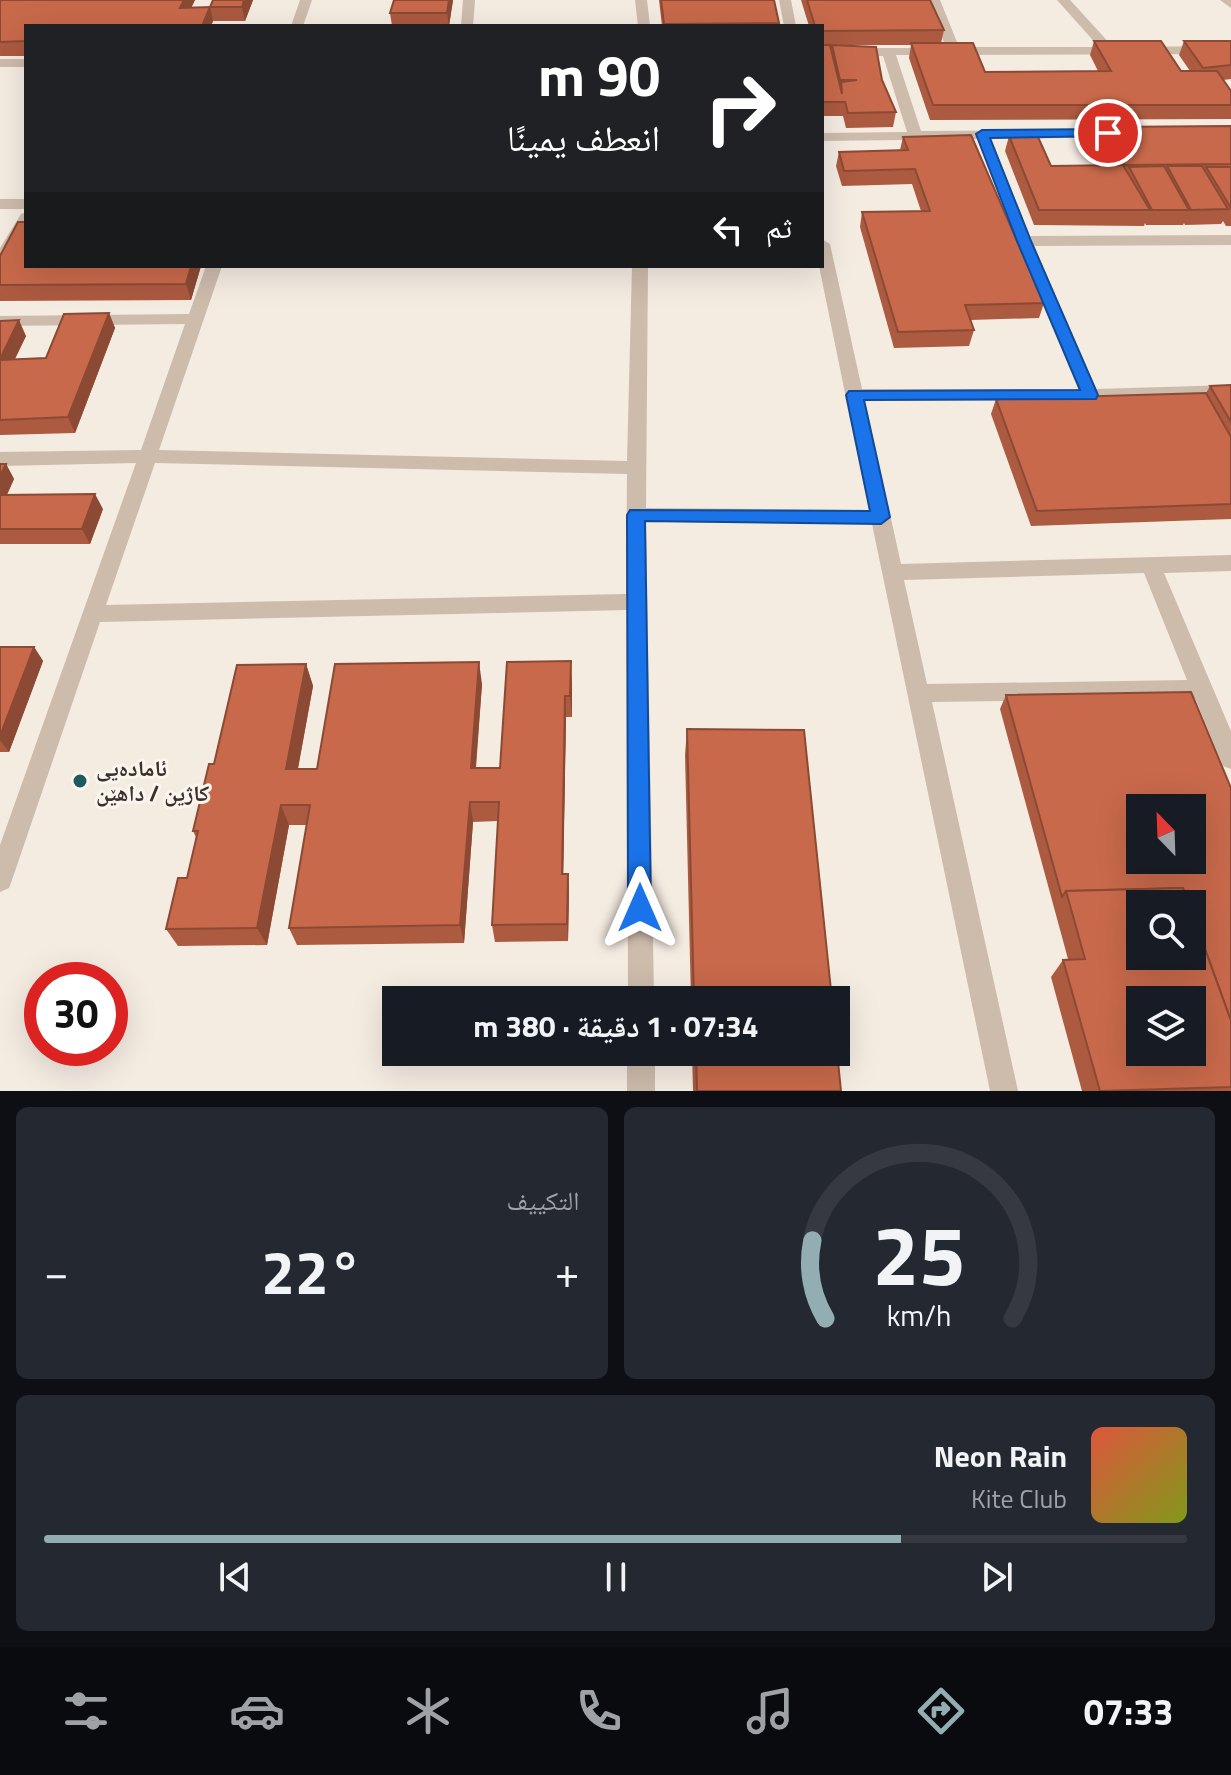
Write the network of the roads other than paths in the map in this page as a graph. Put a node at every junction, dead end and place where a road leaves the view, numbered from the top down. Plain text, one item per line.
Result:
1 (306, 0) edge
2 (469, 0) edge
3 (641, 0) edge
4 (785, 0) edge
5 (934, 0) edge
6 (1063, 0) edge
7 (1226, 0) edge
8 (1231, 4) edge
9 (298, 24) edge
10 (467, 24) edge
11 (644, 24) edge
12 (790, 24) edge
13 (1109, 50) junction
14 (1231, 50) edge
15 (888, 51) junction
16 (954, 51) junction
17 (824, 52) edge
18 (0, 63) edge
19 (24, 63) edge
20 (1139, 133) edge
21 (915, 134) junction
22 (982, 134) junction
23 (824, 137) edge
24 (0, 204) edge
25 (24, 204) edge
26 (24, 220) edge
27 (1231, 240) edge
28 (1024, 241) junction
29 (824, 253) edge
30 (0, 261) edge
31 (213, 268) edge
32 (640, 268) edge
33 (196, 319) junction
34 (0, 321) edge
35 (1231, 391) edge
36 (855, 395) junction
37 (1090, 395) junction
38 (148, 456) junction
39 (0, 459) edge
40 (637, 468) junction
41 (636, 515) junction
42 (881, 517) junction
43 (1231, 563) edge
44 (1151, 565) junction
45 (893, 572) junction
46 (637, 602) junction
47 (93, 614) junction
48 (1202, 689) junction
49 (920, 693) junction
50 (1231, 759) edge
51 (0, 880) edge
52 (641, 986) edge
53 (641, 1066) edge
54 (641, 1091) edge
55 (1004, 1091) edge

1 - 9 street
2 - 10 street
3 - 11 street
4 - 12 street
5 - 16 street
6 - 13 street
7 - 8 street
13 - 14 street
13 - 16 street
15 - 16 street
15 - 17 street
15 - 21 street
18 - 19 street
20 - 22 street
21 - 22 street
21 - 23 street
22 - 28 street
24 - 25 street
26 - 30 street
27 - 28 street
28 - 37 street
29 - 36 street
31 - 33 street
32 - 40 street
33 - 34 street
33 - 38 street
35 - 37 street
36 - 37 street
36 - 42 street
38 - 39 street
38 - 40 street
38 - 47 street
40 - 41 street
41 - 42 street
41 - 46 street
42 - 45 street
43 - 44 street
44 - 45 street
44 - 48 street
45 - 49 street
46 - 47 street
46 - 52 street
47 - 51 street
48 - 49 street
48 - 50 street
49 - 55 street
53 - 54 street

